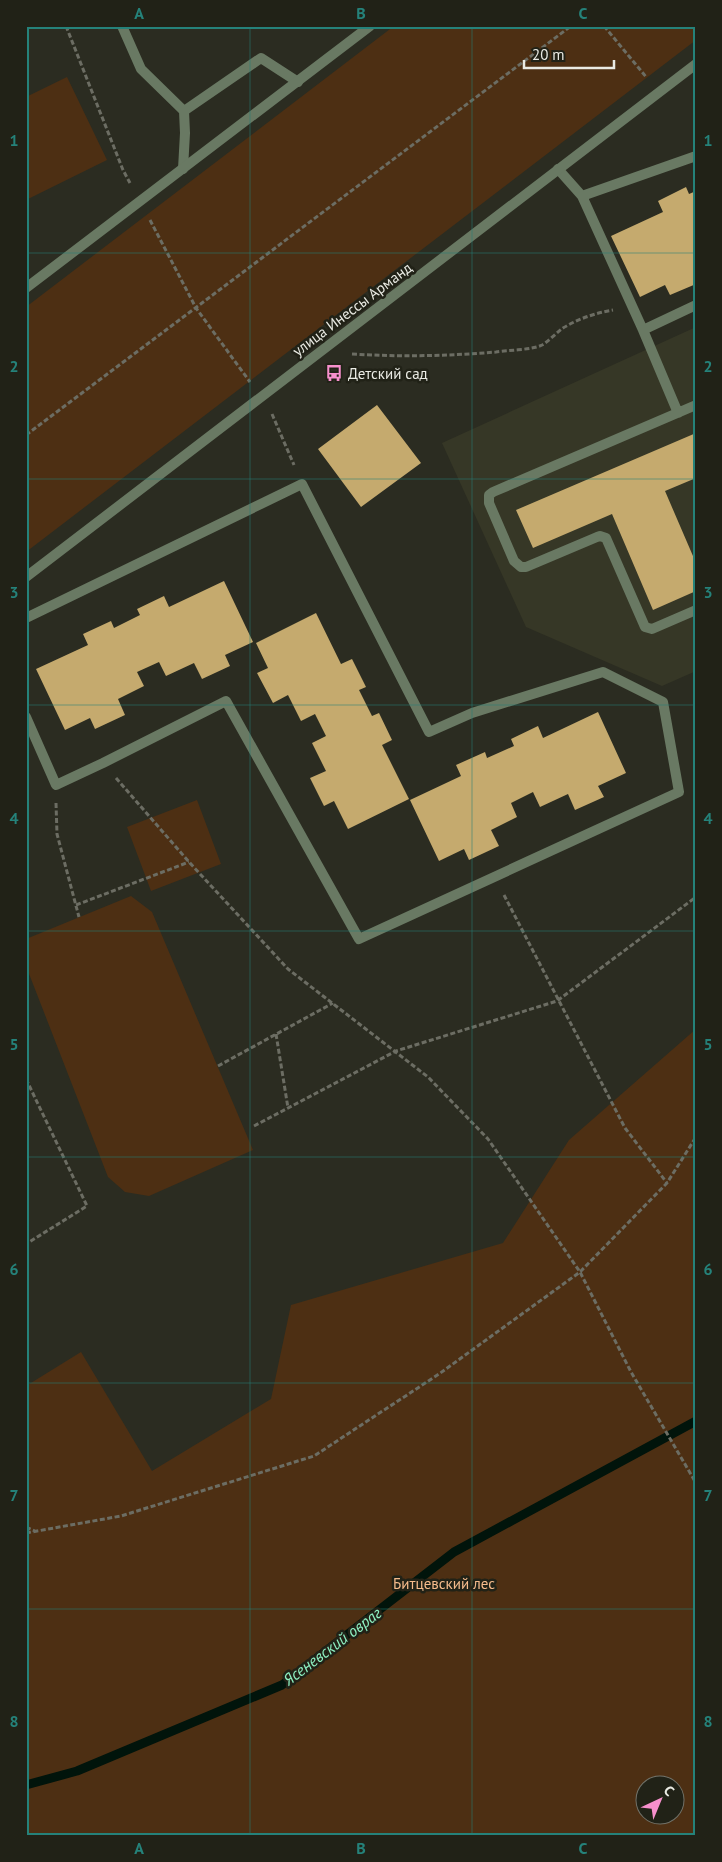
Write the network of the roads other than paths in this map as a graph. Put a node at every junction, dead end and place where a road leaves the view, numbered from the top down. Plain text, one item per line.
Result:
1 (122, 26) edge
2 (370, 26) edge
3 (696, 64) edge
4 (298, 82) junction
5 (184, 111) junction
6 (696, 156) edge
7 (183, 169) junction
8 (558, 169) junction
9 (582, 196) junction
10 (26, 288) edge
11 (696, 305) edge
12 (643, 330) junction
13 (696, 405) edge
14 (678, 413) junction
15 (26, 577) edge
16 (696, 610) edge
17 (26, 618) edge
18 (26, 717) edge

1 - 5 street
2 - 4 street
3 - 8 street, улица Инессы Арманд
4 - 5 street
4 - 7 street
5 - 7 street
6 - 9 street
7 - 10 street
8 - 9 street
8 - 15 street, улица Инессы Арманд
9 - 12 street
11 - 12 street
12 - 14 street
13 - 14 street
14 - 16 street
17 - 18 street

